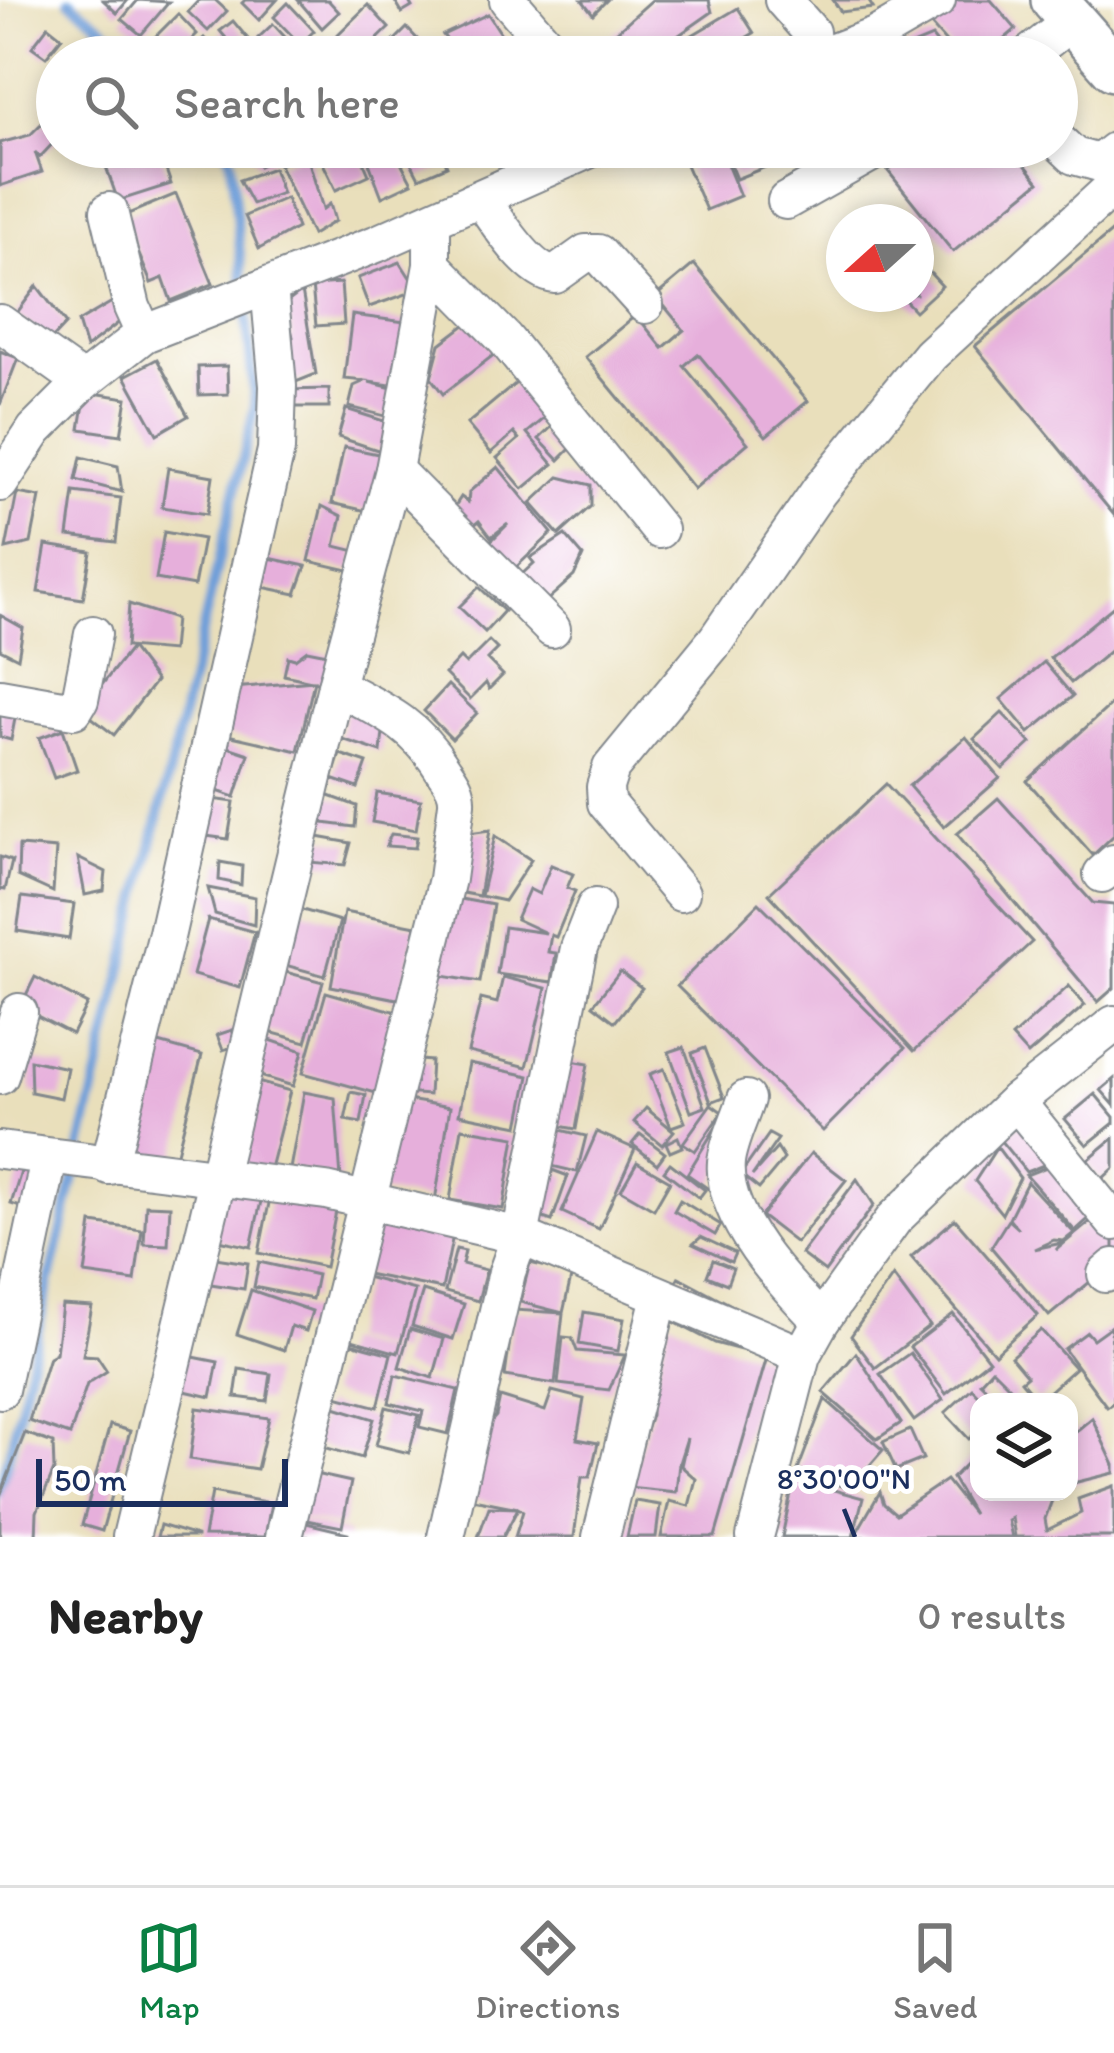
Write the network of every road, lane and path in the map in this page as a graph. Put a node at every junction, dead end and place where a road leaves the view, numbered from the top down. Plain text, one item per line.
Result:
1 (508, 0) edge
2 (783, 0) edge
3 (937, 0) edge
4 (1063, 10) edge
5 (539, 36) edge
6 (812, 36) edge
7 (875, 36) edge
8 (1043, 36) edge
9 (1111, 58) edge
10 (1114, 152) edge
11 (1078, 157) edge
12 (549, 168) edge
13 (845, 168) edge
14 (1114, 186) edge
15 (481, 199) junction
16 (786, 202) dead end
17 (109, 212) dead end
18 (432, 220) junction
19 (432, 265) junction
20 (253, 292) junction
21 (645, 305) dead end
22 (0, 323) edge
23 (144, 334) junction
24 (83, 382) junction
25 (394, 470) junction
26 (0, 483) edge
27 (658, 530) dead end
28 (553, 629) dead end
29 (93, 634) dead end
30 (336, 686) junction
31 (0, 697) edge
32 (681, 893) dead end
33 (595, 907) dead end
34 (19, 1012) dead end
35 (1114, 1024) edge
36 (0, 1076) edge
37 (746, 1099) dead end
38 (1016, 1101) junction
39 (0, 1150) edge
40 (80, 1163) junction
41 (217, 1178) junction
42 (365, 1200) junction
43 (1114, 1222) edge
44 (520, 1236) junction
45 (660, 1296) junction
46 (821, 1322) junction
47 (802, 1355) junction
48 (0, 1390) edge
49 (131, 1537) edge
50 (284, 1537) edge
51 (446, 1537) edge
52 (601, 1537) edge
53 (755, 1537) edge

1 - 5 street
2 - 6 street
3 - 7 street
4 - 8 street
4 - 9 main road
10 - 11 street
12 - 15 street
13 - 16 street
14 - 32 street
15 - 18 street
15 - 21 street
17 - 23 street
18 - 19 street
18 - 20 street
19 - 25 street
19 - 27 street
20 - 23 street
20 - 40 street
22 - 24 street
23 - 24 street
24 - 26 street
25 - 28 street
25 - 30 street
29 - 31 street
30 - 41 street
30 - 42 street
33 - 44 street
34 - 36 street
35 - 38 street
37 - 46 street
38 - 43 street
38 - 46 street
39 - 40 street
40 - 41 street
40 - 48 street
41 - 42 street
41 - 49 street
42 - 44 street
42 - 50 street
44 - 45 street
44 - 51 street
45 - 47 street
45 - 52 street
46 - 47 street
47 - 53 street

